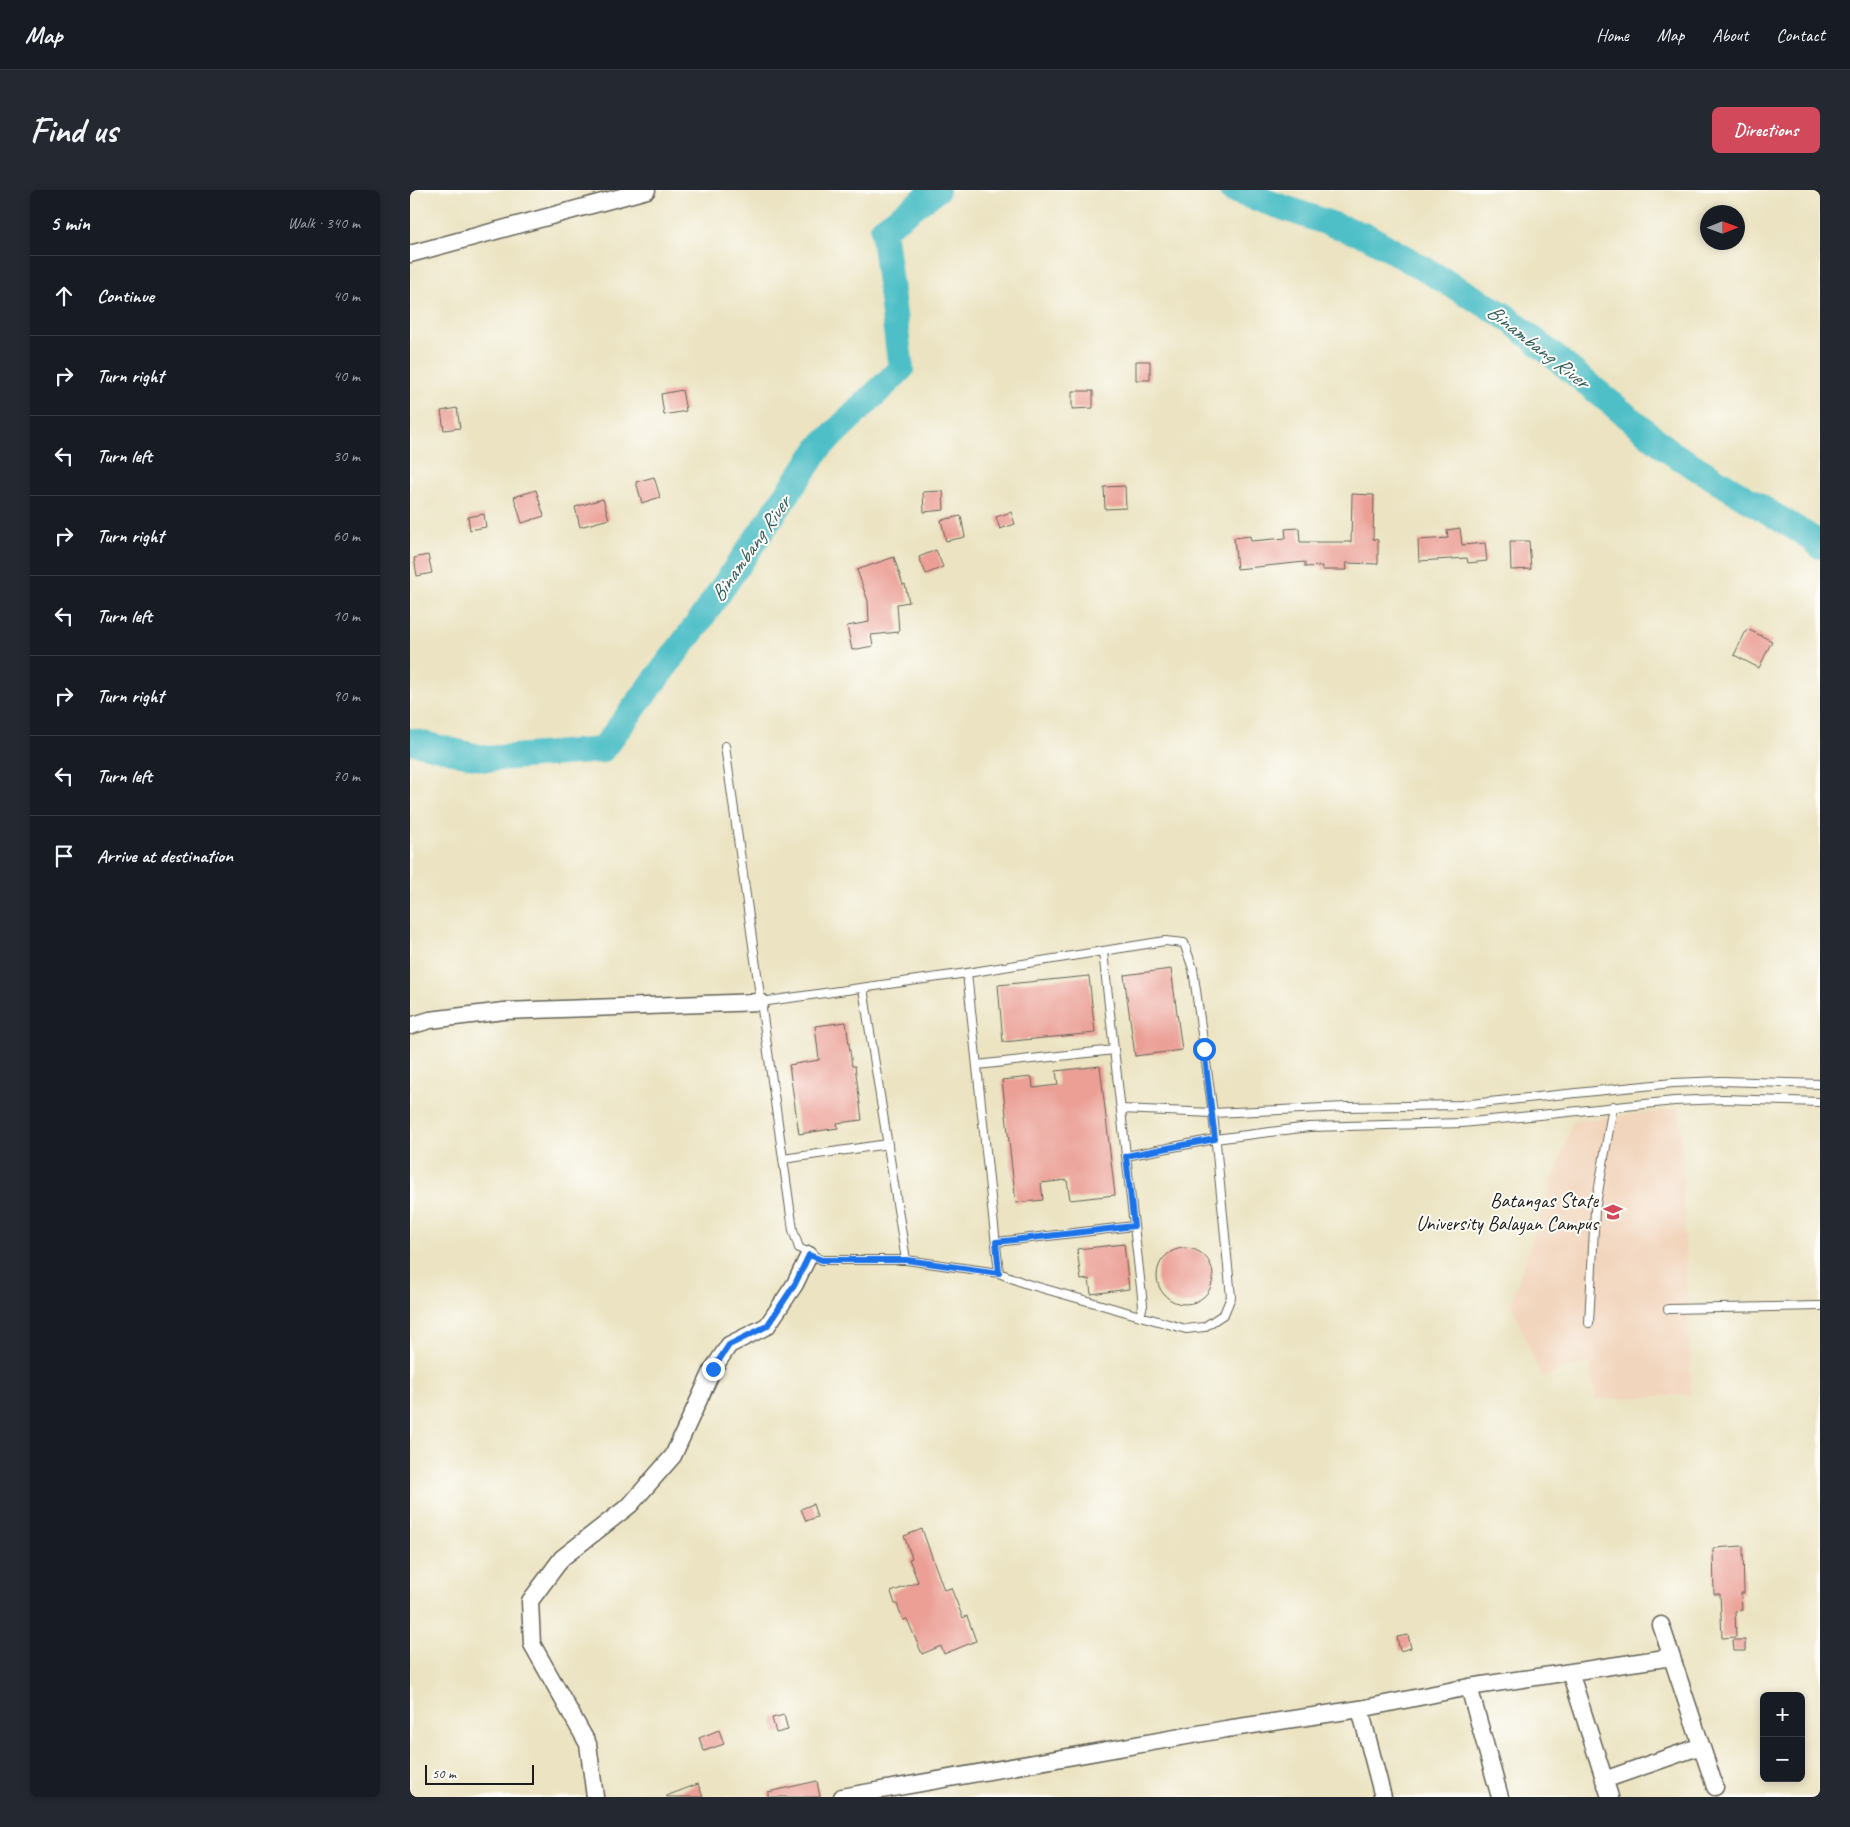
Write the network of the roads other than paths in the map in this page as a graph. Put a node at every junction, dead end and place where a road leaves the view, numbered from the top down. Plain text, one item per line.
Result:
1 (647, 190) edge
2 (410, 254) edge
3 (725, 746) dead end
4 (1103, 952) junction
5 (967, 972) junction
6 (863, 988) junction
7 (761, 1002) junction
8 (410, 1026) edge
9 (1114, 1050) junction
10 (977, 1066) junction
11 (1820, 1084) edge
12 (1820, 1102) edge
13 (1612, 1106) junction
14 (1121, 1109) junction
15 (1213, 1113) junction
16 (1215, 1139) junction
17 (888, 1144) junction
18 (1126, 1156) junction
19 (783, 1159) junction
20 (1134, 1226) junction
21 (996, 1242) junction
22 (809, 1255) junction
23 (906, 1260) junction
24 (999, 1273) junction
25 (1820, 1306) edge
26 (1668, 1310) dead end
27 (1140, 1316) junction
28 (1589, 1323) dead end
29 (1662, 1626) dead end
30 (1672, 1657) junction
31 (1570, 1672) junction
32 (1469, 1687) junction
33 (1360, 1709) junction
34 (1701, 1746) junction
35 (1604, 1780) junction
36 (1715, 1786) dead end
37 (595, 1797) edge
38 (842, 1797) edge
39 (1383, 1797) edge
40 (1500, 1797) edge
41 (1610, 1797) edge

1 - 2 street
3 - 7 lane
4 - 5 lane
4 - 9 lane
4 - 15 lane
5 - 6 lane
5 - 10 lane
6 - 7 lane
6 - 17 lane
7 - 8 street
7 - 19 lane
9 - 10 lane
9 - 14 lane
10 - 21 lane
11 - 15 lane
12 - 13 lane
13 - 16 lane
13 - 28 lane
14 - 15 lane
14 - 18 lane
15 - 16 lane
16 - 18 lane
16 - 27 lane
17 - 19 lane
17 - 23 lane
18 - 20 lane
19 - 22 lane
20 - 21 lane
20 - 27 lane
21 - 24 lane
22 - 23 lane
22 - 37 street
23 - 24 lane
24 - 27 lane
25 - 26 lane
29 - 30 street
30 - 31 street
30 - 34 street
31 - 32 street
31 - 35 street
32 - 33 street
32 - 40 street
33 - 38 street
33 - 39 street
34 - 35 street
34 - 36 street
35 - 41 street

